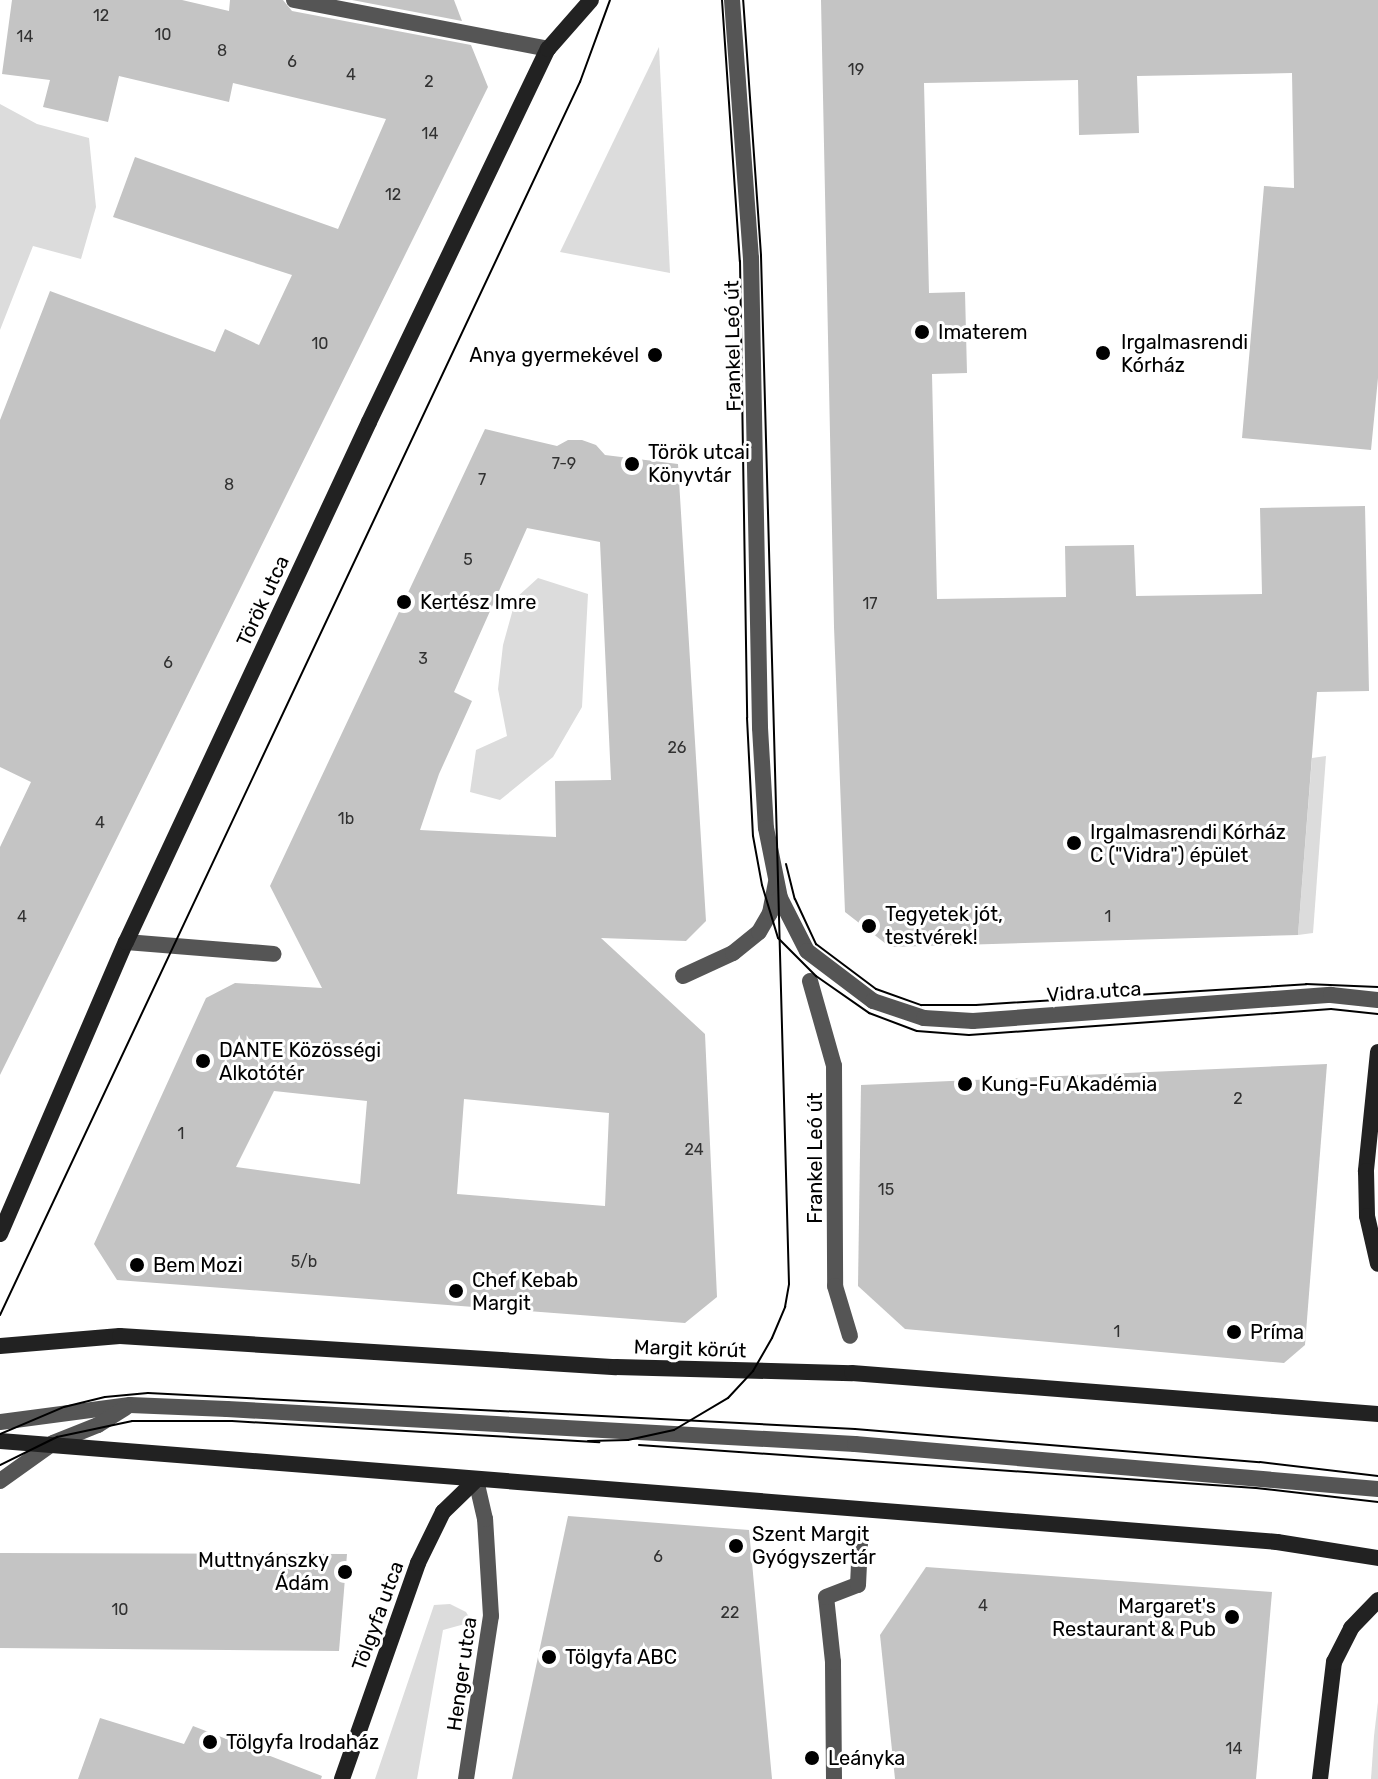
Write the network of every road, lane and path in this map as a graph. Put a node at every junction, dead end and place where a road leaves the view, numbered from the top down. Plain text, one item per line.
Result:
1 (294, 0) edge
2 (575, 0) edge
3 (591, 0) edge
4 (732, 0) edge
5 (548, 49) junction
6 (776, 883) junction
7 (126, 942) junction
8 (274, 954) dead end
9 (825, 967) joint
10 (683, 976) dead end
11 (810, 981) dead end
12 (1378, 1000) edge
13 (1378, 1052) edge
14 (0, 1234) edge
15 (1378, 1264) edge
16 (850, 1336) dead end
17 (0, 1346) edge
18 (130, 1405) junction
19 (1378, 1414) edge
20 (0, 1422) edge
21 (0, 1441) edge
22 (53, 1443) junction
23 (476, 1480) junction
24 (0, 1481) edge
25 (1378, 1489) edge
26 (860, 1543) dead end
27 (1378, 1558) edge
28 (1378, 1600) edge
29 (833, 1773) edge
30 (342, 1779) edge
31 (466, 1779) edge
32 (1320, 1779) edge

1 - 5 street
2 - 5 main road
3 - 5 main road, Török utca
4 - 6 street, Frankel Leó út
5 - 7 main road, Török utca
6 - 9 street, Frankel Leó út
6 - 10 street, Frankel Leó út
7 - 8 street
7 - 14 main road, Török utca
9 - 12 street, Vidra utca
11 - 16 street, Frankel Leó út
13 - 15 main road
17 - 19 main road, Margit körút
18 - 20 street
18 - 22 street
18 - 25 street
21 - 22 main road
22 - 23 main road
22 - 24 street
23 - 27 main road
23 - 30 main road, Tölgyfa utca
23 - 31 street, Henger utca
26 - 29 street
28 - 32 main road

